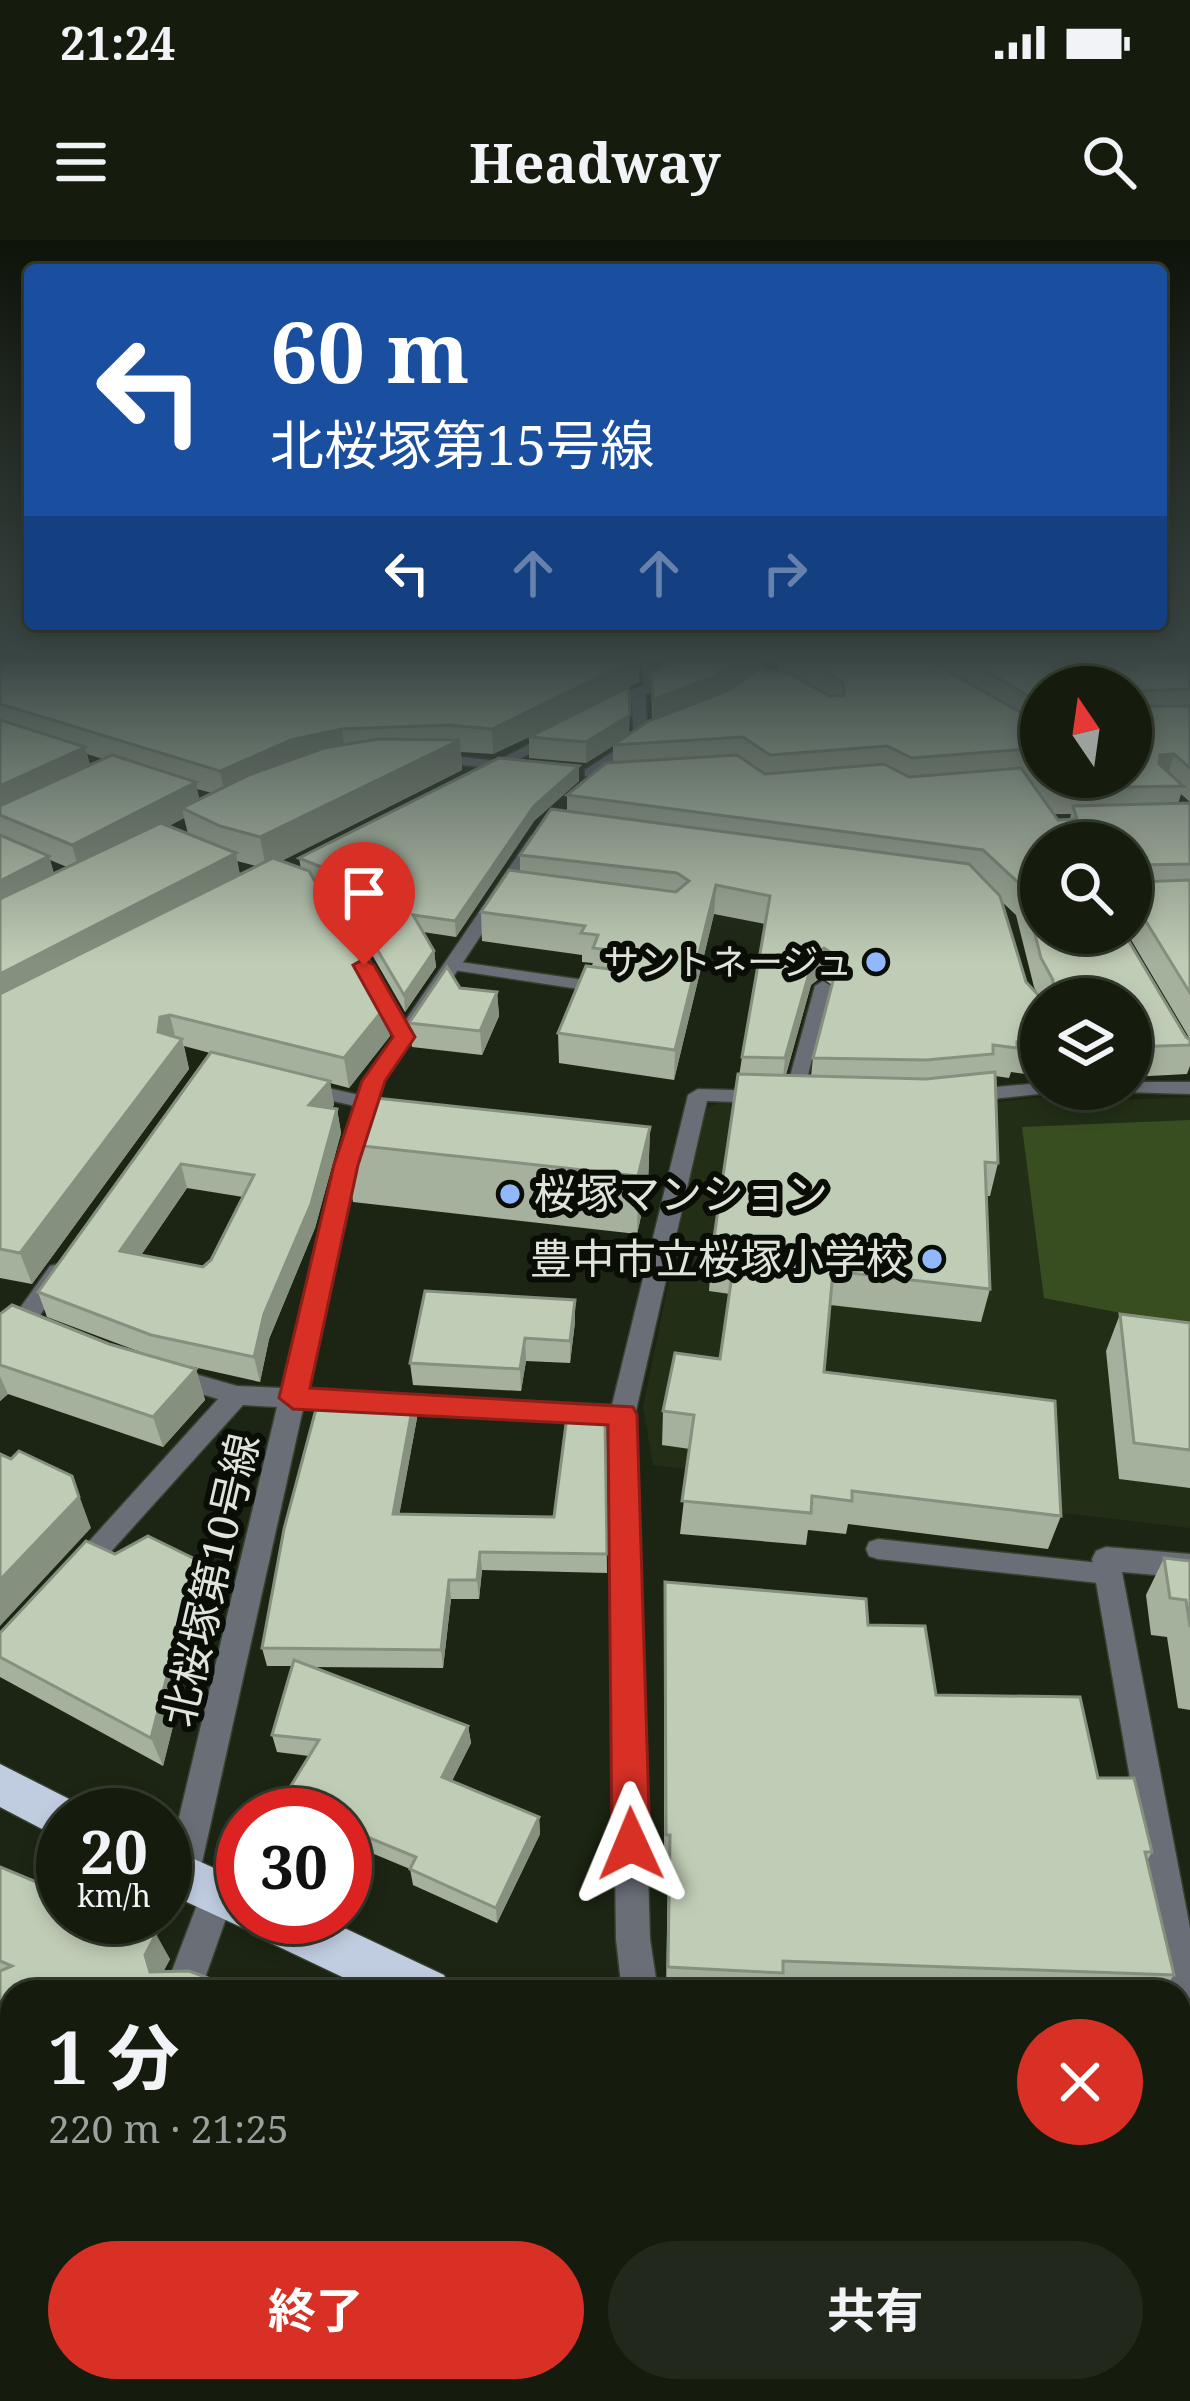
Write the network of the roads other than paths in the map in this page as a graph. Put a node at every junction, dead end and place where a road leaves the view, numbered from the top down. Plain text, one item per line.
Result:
1 (461, 762) edge
2 (503, 762) edge
3 (619, 762) edge
4 (497, 765) junction
5 (543, 769) edge
6 (566, 771) edge
7 (457, 785) edge
8 (558, 816) edge
9 (298, 866) edge
10 (453, 966) junction
11 (823, 986) dead end
12 (624, 991) edge
13 (404, 1037) junction
14 (275, 1082) edge
15 (1152, 1088) edge
16 (1190, 1088) edge
17 (1020, 1091) edge
18 (804, 1098) joint
19 (940, 1099) edge
20 (367, 1103) junction
21 (75, 1248) edge
22 (66, 1339) edge
23 (152, 1371) edge
24 (237, 1395) junction
25 (293, 1398) junction
26 (622, 1415) junction
27 (878, 1549) dead end
28 (1190, 1566) edge
29 (1108, 1574) junction
30 (63, 1584) edge
31 (0, 1784) edge
32 (36, 1804) edge
33 (202, 1885) edge
34 (326, 1944) edge
35 (184, 1980) edge
36 (402, 1980) edge
37 (638, 1980) edge
38 (1182, 1980) edge

1 - 4 street
2 - 4 street
3 - 6 street
4 - 5 street
4 - 7 street
8 - 10 street, 北桜塚第10号線
9 - 13 street
10 - 12 lane
10 - 13 street, 北桜塚第10号線
11 - 18 lane
13 - 20 street, 北桜塚第10号線
14 - 20 street
15 - 16 street
17 - 19 street
18 - 26 street
20 - 25 street, 北桜塚第10号線
21 - 22 street
23 - 24 street
24 - 25 street
24 - 30 street
25 - 26 street
25 - 33 street, 北桜塚第10号線
26 - 37 street
27 - 29 lane
28 - 29 street
29 - 38 street
31 - 32 highway
33 - 35 street, 北桜塚第10号線
34 - 36 highway

